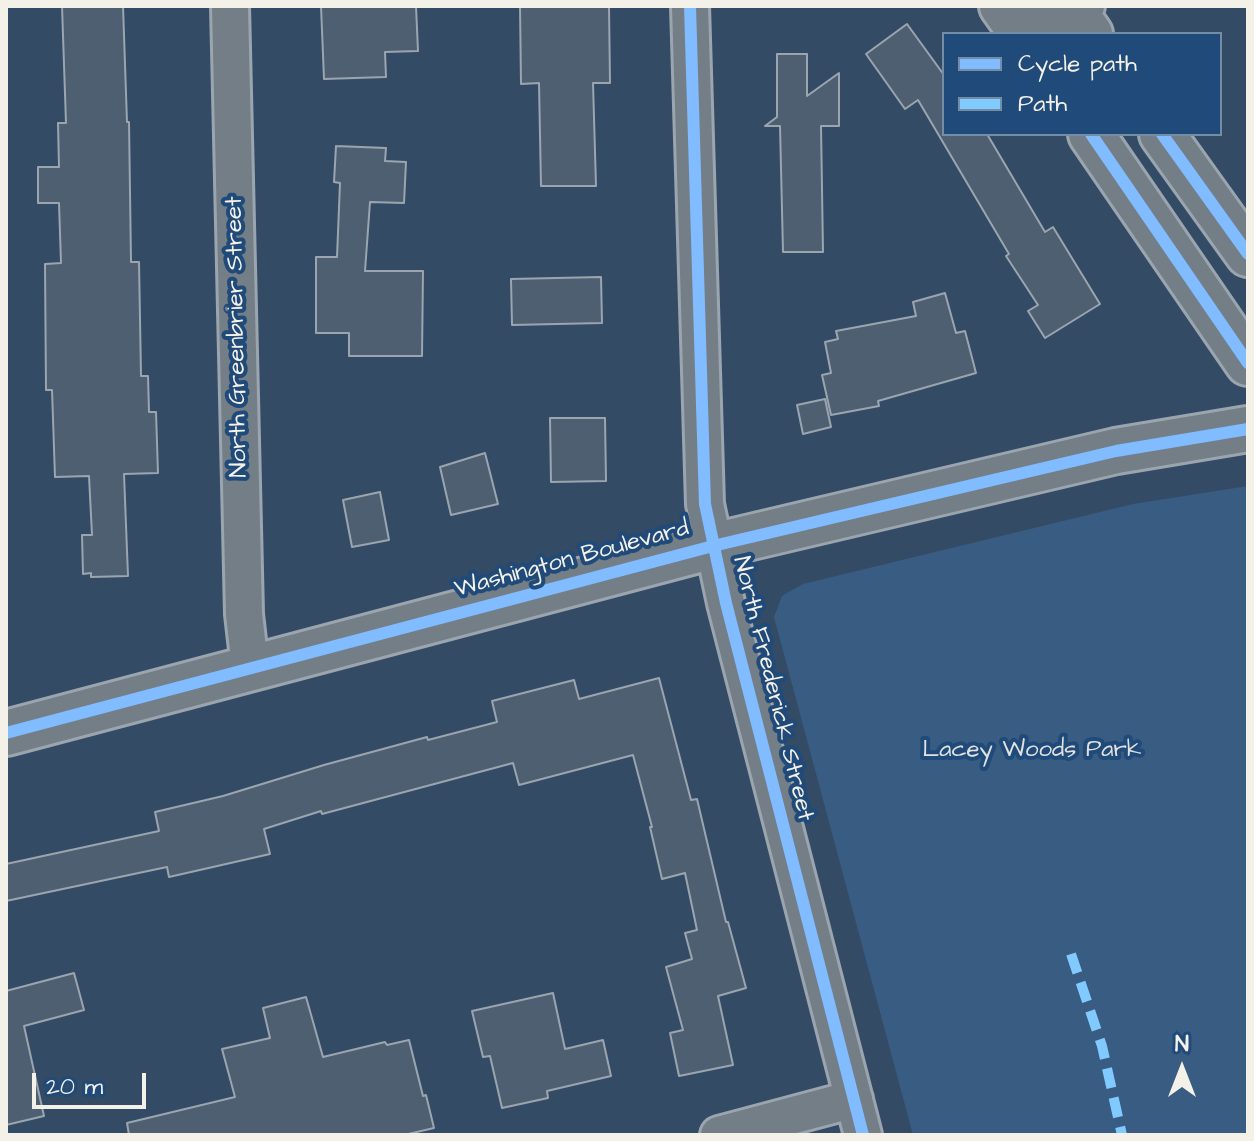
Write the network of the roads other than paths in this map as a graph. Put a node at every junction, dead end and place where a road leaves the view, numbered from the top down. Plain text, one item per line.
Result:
1 (230, 6) edge
2 (690, 6) edge
3 (1079, 14) edge
4 (1015, 24) edge
5 (1092, 136) edge
6 (1163, 136) edge
7 (1248, 254) edge
8 (1248, 363) edge
9 (1248, 429) edge
10 (713, 546) junction
11 (250, 667) junction
12 (6, 733) edge
13 (854, 1099) junction
14 (719, 1135) edge
15 (863, 1135) edge

1 - 11 street, North Greenbrier Street
2 - 10 street, North Frederick Street
3 - 4 street
5 - 8 main road
6 - 7 main road
9 - 10 main road, Washington Boulevard
10 - 11 main road, Washington Boulevard
10 - 13 street, North Frederick Street
11 - 12 main road, Washington Boulevard
13 - 14 street
13 - 15 street, North Frederick Street

